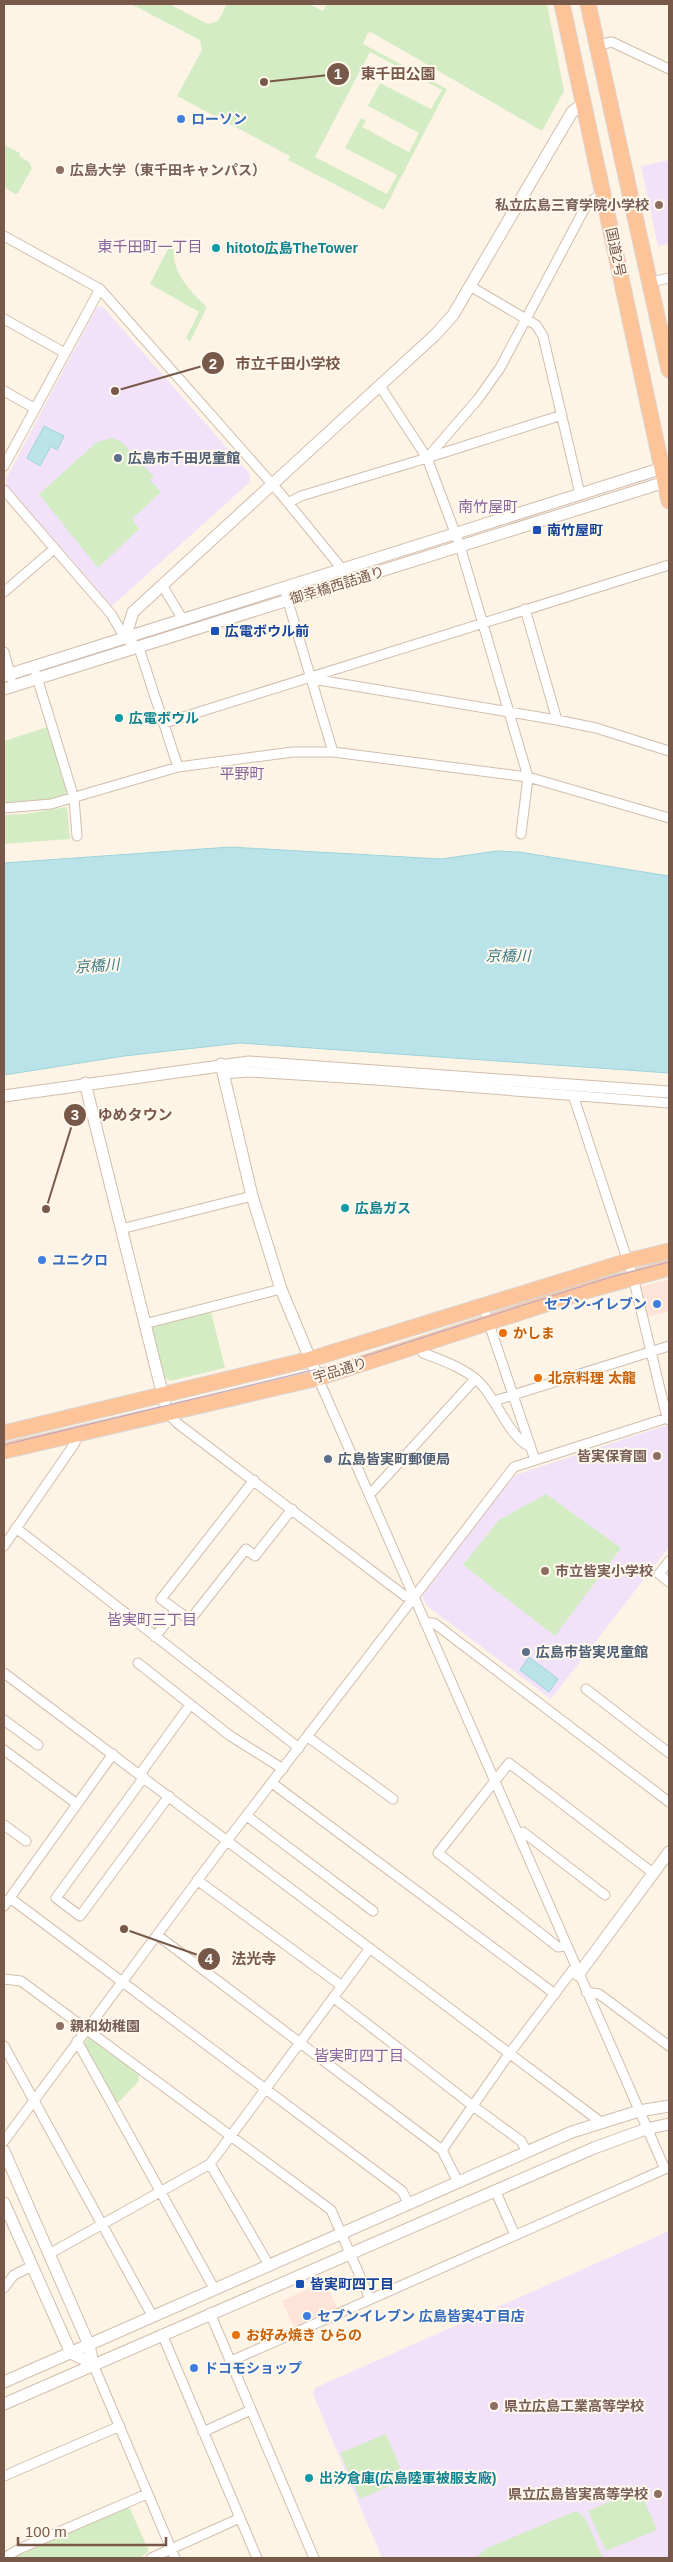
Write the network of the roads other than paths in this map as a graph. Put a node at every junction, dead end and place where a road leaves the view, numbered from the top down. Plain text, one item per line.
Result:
1 (562, 4) edge
2 (589, 6) edge
3 (598, 45) junction
4 (669, 69) edge
5 (584, 103) junction
6 (604, 192) junction
7 (4, 236) edge
8 (669, 278) edge
9 (651, 282) junction
10 (470, 286) junction
11 (100, 289) junction
12 (4, 318) edge
13 (527, 319) junction
14 (65, 353) junction
15 (669, 370) edge
16 (380, 386) junction
17 (4, 391) edge
18 (34, 408) junction
19 (562, 415) junction
20 (427, 458) junction
21 (4, 466) edge
22 (666, 473) edge
23 (272, 484) junction
24 (4, 490) edge
25 (580, 494) junction
26 (669, 501) edge
27 (288, 503) junction
28 (456, 534) junction
29 (460, 546) junction
30 (54, 549) junction
31 (669, 565) edge
32 (343, 570) junction
33 (346, 582) junction
34 (162, 586) junction
35 (283, 588) junction
36 (4, 592) edge
37 (287, 600) junction
38 (525, 609) junction
39 (183, 620) junction
40 (483, 622) junction
41 (125, 638) junction
42 (139, 648) junction
43 (4, 652) edge
44 (34, 667) junction
45 (7, 675) edge
46 (38, 678) junction
47 (311, 678) junction
48 (9, 687) edge
49 (508, 712) junction
50 (557, 720) junction
51 (164, 723) junction
52 (669, 751) edge
53 (333, 752) junction
54 (178, 767) junction
55 (528, 776) junction
56 (74, 798) junction
57 (4, 808) edge
58 (669, 818) edge
59 (521, 834) dead end
60 (77, 836) dead end
61 (222, 1069) junction
62 (85, 1083) junction
63 (669, 1092) edge
64 (573, 1095) junction
65 (4, 1096) edge
66 (669, 1103) edge
67 (252, 1196) junction
68 (122, 1229) junction
69 (669, 1251) edge
70 (628, 1261) junction
71 (669, 1268) edge
72 (633, 1277) junction
73 (281, 1289) junction
74 (483, 1306) junction
75 (488, 1322) junction
76 (144, 1324) junction
77 (420, 1345) junction
78 (669, 1346) edge
79 (650, 1350) junction
80 (311, 1359) junction
81 (318, 1378) junction
82 (475, 1379) junction
83 (162, 1395) junction
84 (511, 1395) junction
85 (494, 1401) junction
86 (167, 1412) junction
87 (668, 1419) edge
88 (4, 1433) edge
89 (77, 1433) junction
90 (529, 1446) junction
91 (4, 1451) edge
92 (534, 1460) junction
93 (254, 1480) junction
94 (369, 1493) junction
95 (292, 1509) junction
96 (16, 1528) junction
97 (4, 1546) edge
98 (669, 1561) edge
99 (669, 1582) edge
100 (413, 1598) junction
101 (176, 1610) junction
102 (425, 1623) junction
103 (155, 1637) junction
104 (138, 1663) dead end
105 (4, 1672) edge
106 (586, 1689) dead end
107 (190, 1704) junction
108 (4, 1720) edge
109 (308, 1737) junction
110 (38, 1745) dead end
111 (299, 1748) junction
112 (4, 1750) edge
113 (669, 1753) edge
114 (113, 1754) junction
115 (283, 1769) junction
116 (142, 1776) junction
117 (494, 1779) junction
118 (272, 1783) junction
119 (169, 1796) junction
120 (394, 1800) dead end
121 (669, 1802) edge
122 (77, 1804) junction
123 (247, 1816) junction
124 (4, 1824) edge
125 (518, 1834) junction
126 (26, 1841) dead end
127 (226, 1842) junction
128 (669, 1852) edge
129 (654, 1873) junction
130 (197, 1880) junction
131 (605, 1895) dead end
132 (10, 1898) junction
133 (4, 1906) edge
134 (373, 1911) dead end
135 (157, 1934) junction
136 (566, 1946) junction
137 (370, 1948) junction
138 (577, 1971) junction
139 (4, 1979) edge
140 (122, 1980) junction
141 (342, 1986) junction
142 (586, 1992) junction
143 (555, 1994) junction
144 (334, 1998) junction
145 (86, 2030) junction
146 (78, 2041) junction
147 (301, 2043) junction
148 (4, 2046) edge
149 (669, 2046) edge
150 (510, 2054) junction
151 (266, 2091) junction
152 (33, 2101) junction
153 (473, 2106) junction
154 (669, 2106) edge
155 (638, 2111) junction
156 (602, 2124) junction
157 (669, 2124) edge
158 (646, 2129) junction
159 (232, 2137) junction
160 (4, 2141) edge
161 (4, 2150) edge
162 (442, 2150) junction
163 (528, 2152) junction
164 (210, 2164) junction
165 (458, 2182) junction
166 (495, 2190) junction
167 (161, 2192) junction
168 (4, 2203) edge
169 (409, 2204) junction
170 (102, 2225) junction
171 (342, 2233) junction
172 (515, 2235) junction
173 (350, 2252) junction
174 (49, 2254) junction
175 (32, 2266) junction
176 (269, 2266) junction
177 (4, 2288) edge
178 (215, 2290) junction
179 (370, 2299) junction
180 (210, 2313) junction
181 (153, 2317) junction
182 (162, 2334) junction
183 (89, 2345) junction
184 (71, 2353) junction
185 (230, 2361) junction
186 (93, 2364) junction
187 (4, 2382) edge
188 (4, 2404) edge
189 (251, 2410) junction
190 (120, 2426) junction
191 (204, 2432) junction
192 (4, 2476) edge
193 (147, 2494) junction
194 (240, 2518) junction
195 (171, 2549) junction
196 (4, 2558) edge
197 (151, 2558) edge
198 (175, 2558) edge
199 (257, 2558) edge
200 (314, 2558) edge

1 - 5 highway, 国道2号
2 - 3 highway, 国道2号
3 - 4 street
3 - 9 highway, 国道2号
5 - 6 highway, 国道2号
5 - 10 street
6 - 13 street
6 - 22 highway, 国道2号
7 - 11 street
8 - 9 street
9 - 15 highway, 国道2号
10 - 13 street
10 - 16 street
11 - 14 street
11 - 23 street
12 - 14 street
13 - 19 street
13 - 20 street
14 - 18 street
16 - 20 street
16 - 23 street
17 - 18 street
18 - 21 street
19 - 20 street
19 - 25 street
20 - 27 street
20 - 28 street
22 - 25 street, 御幸橋西詰通り
22 - 26 highway, 国道2号
22 - 29 street, 御幸橋西詰通り
23 - 27 street
23 - 34 street
24 - 30 street
25 - 28 street, 御幸橋西詰通り
27 - 32 street
28 - 29 street
28 - 32 street, 御幸橋西詰通り
29 - 33 street, 御幸橋西詰通り
29 - 40 street
30 - 36 street
30 - 41 street
31 - 38 street
32 - 33 street
32 - 35 street, 御幸橋西詰通り
33 - 37 street, 御幸橋西詰通り
34 - 39 street
34 - 41 street
35 - 37 street
35 - 39 street, 御幸橋西詰通り
37 - 42 street, 御幸橋西詰通り
37 - 47 street
38 - 40 street
38 - 50 street
39 - 41 street, 御幸橋西詰通り
40 - 47 street
40 - 49 street
41 - 42 street
41 - 44 street, 御幸橋西詰通り
42 - 46 street, 御幸橋西詰通り
42 - 51 street
43 - 45 street
44 - 45 street, 御幸橋西詰通り
44 - 46 street
45 - 48 street
46 - 48 street, 御幸橋西詰通り
46 - 56 street
47 - 49 street
47 - 51 street
47 - 53 street
49 - 50 street
49 - 55 street
50 - 52 street
51 - 54 street
53 - 54 street
53 - 55 street
54 - 56 street
55 - 58 street
55 - 59 street
56 - 57 street
56 - 60 street
61 - 62 street
61 - 63 street
61 - 64 street
61 - 67 street
62 - 65 street
62 - 68 street
64 - 66 street
64 - 70 street
67 - 68 street
67 - 73 street
68 - 76 street
69 - 70 highway, 宇品通り
70 - 72 street
70 - 74 highway, 宇品通り
71 - 72 highway, 宇品通り
72 - 75 highway, 宇品通り
72 - 79 street
73 - 76 street
73 - 80 street
74 - 75 street
74 - 80 highway, 宇品通り
75 - 77 highway, 宇品通り
75 - 84 street
76 - 83 street
77 - 81 highway, 宇品通り
77 - 82 street
78 - 79 street
79 - 84 street
79 - 87 street
80 - 81 street
80 - 83 highway, 宇品通り
81 - 86 highway, 宇品通り
81 - 94 street
82 - 85 street
82 - 94 street
83 - 86 street
83 - 88 highway, 宇品通り
84 - 85 street
84 - 90 street
85 - 90 street
86 - 89 highway, 宇品通り
86 - 93 street
87 - 92 street
89 - 91 highway, 宇品通り
89 - 96 street
90 - 92 street
92 - 100 street
93 - 95 street
93 - 101 street
94 - 100 street
95 - 100 street
95 - 101 street
96 - 97 street
96 - 103 street
98 - 99 street
100 - 102 street
100 - 109 street
101 - 103 street
102 - 117 street
102 - 121 street
103 - 111 street
104 - 107 street
105 - 114 street
106 - 113 street
107 - 115 street
107 - 116 street
108 - 110 street
109 - 111 street
109 - 120 street
111 - 115 street
112 - 122 street
114 - 116 street
114 - 122 street
115 - 118 street
116 - 119 street
116 - 119 street
117 - 125 street
117 - 129 street
117 - 136 street
118 - 123 street
118 - 143 street
119 - 127 street
122 - 132 street
123 - 127 street
123 - 134 street
124 - 126 street
125 - 131 street
125 - 136 street
127 - 130 street
127 - 137 street
128 - 129 street
129 - 138 street
130 - 135 street
130 - 141 street
132 - 133 street
132 - 140 street
135 - 140 street
135 - 147 street
136 - 138 street
137 - 141 street
137 - 150 street
138 - 142 street
138 - 143 street
139 - 145 street
140 - 145 street
140 - 151 street
141 - 144 street
142 - 149 street
142 - 155 street
143 - 150 street
144 - 147 street
144 - 153 street
145 - 146 street
145 - 159 street
146 - 152 street
146 - 167 street
147 - 151 street
147 - 162 street
148 - 152 street
150 - 153 street
150 - 156 street
151 - 159 street
151 - 169 street
152 - 160 street
152 - 170 street
153 - 162 street
153 - 163 street
154 - 155 street
155 - 156 street
155 - 158 street
156 - 163 street
157 - 158 street
158 - 166 street
158 - 172 street
159 - 164 street
159 - 171 street
161 - 174 street
162 - 165 street
163 - 165 street
164 - 167 street
164 - 176 street
165 - 169 street
166 - 172 street
166 - 173 street
167 - 170 street
167 - 178 street
168 - 175 street
169 - 171 street
170 - 174 street
170 - 181 street
171 - 173 street
171 - 176 street
172 - 179 street
173 - 179 street
173 - 180 street
174 - 183 street
175 - 177 street
175 - 184 street
176 - 178 street
178 - 181 street
179 - 185 street
180 - 182 street
180 - 185 street
181 - 183 street
182 - 186 street
182 - 191 street
183 - 184 street
183 - 186 street
184 - 186 street
184 - 187 street
185 - 189 street
186 - 188 street
186 - 190 street
189 - 191 street
189 - 200 street
190 - 192 street
190 - 193 street
191 - 194 street
193 - 195 street
193 - 196 street
194 - 195 street
194 - 199 street
195 - 197 street
195 - 198 street

